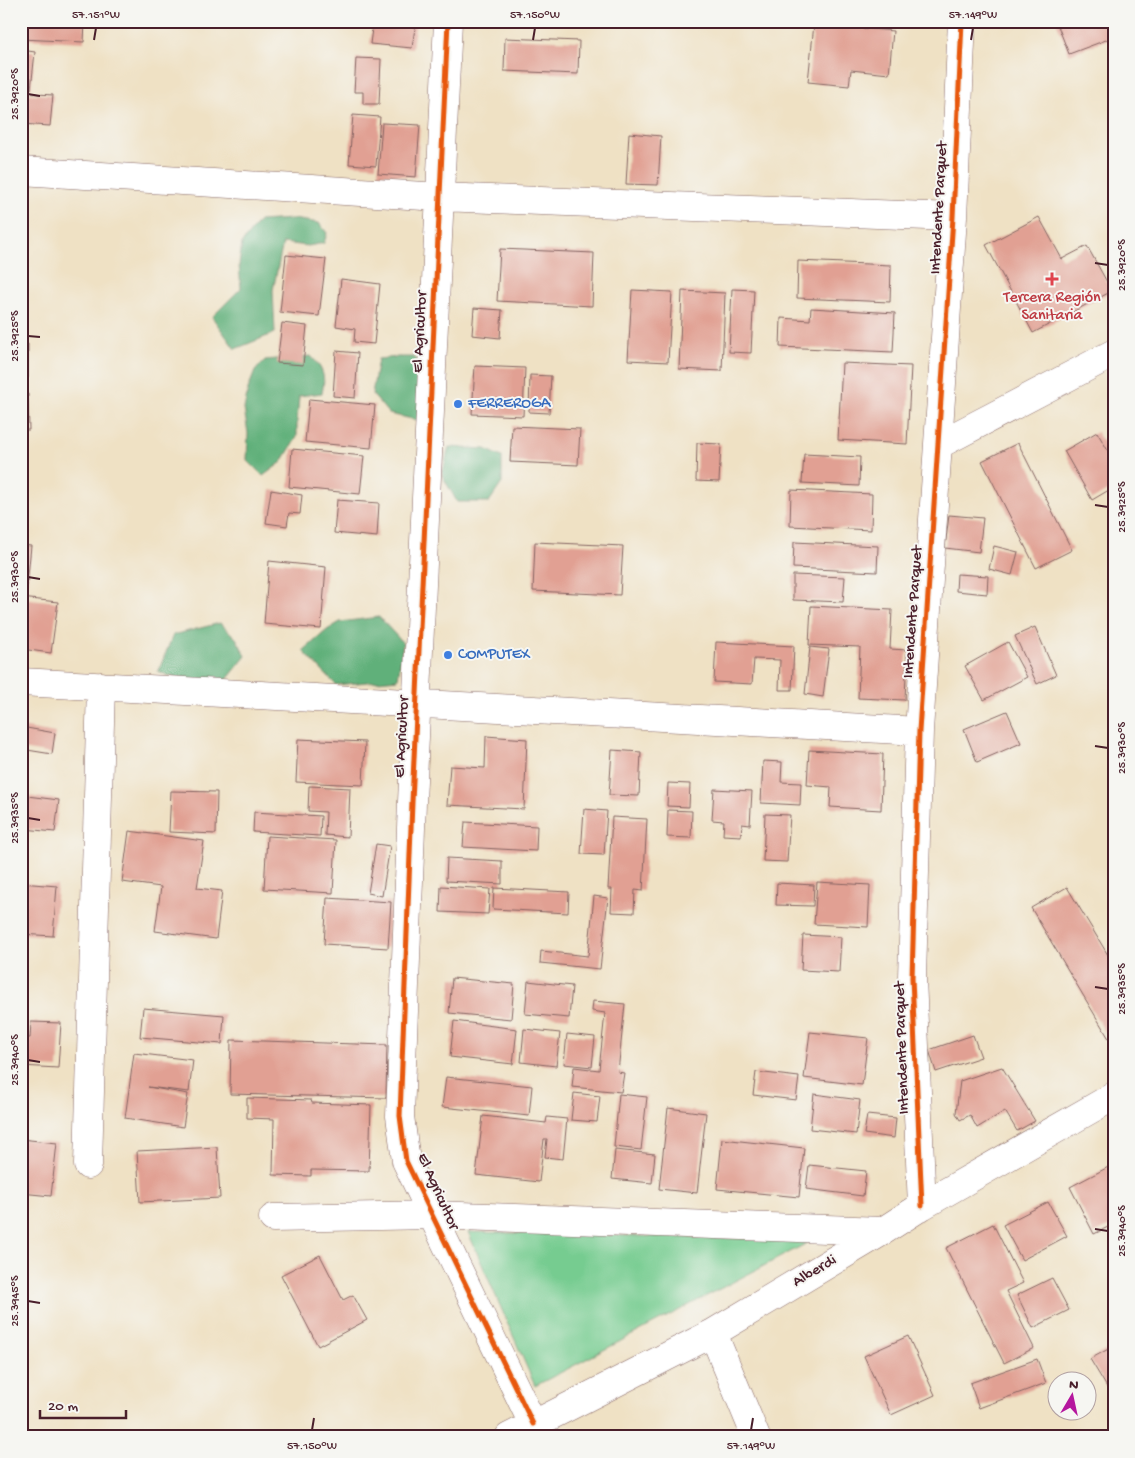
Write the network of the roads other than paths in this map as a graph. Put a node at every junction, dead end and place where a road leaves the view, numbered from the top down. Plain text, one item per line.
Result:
1 (448, 21) edge
2 (962, 21) edge
3 (21, 171) edge
4 (440, 197) junction
5 (953, 217) junction
6 (1114, 353) edge
7 (938, 445) junction
8 (21, 682) edge
9 (101, 686) junction
10 (417, 702) junction
11 (919, 731) junction
12 (1114, 1096) edge
13 (88, 1165) dead end
14 (922, 1206) junction
15 (433, 1215) junction
16 (273, 1218) dead end
17 (883, 1231) junction
18 (713, 1333) junction
19 (534, 1424) junction
20 (509, 1437) edge
21 (756, 1437) edge

1 - 4 street, El Agricultor
2 - 5 street, Intendente Parquet
3 - 4 street
4 - 5 street
4 - 10 street, El Agricultor
5 - 7 street, Intendente Parquet
6 - 7 street
7 - 11 street, Intendente Parquet
8 - 9 street
9 - 10 street
9 - 13 street
10 - 11 street
10 - 15 street, El Agricultor
11 - 14 street, Intendente Parquet
12 - 14 street, Alberdi
14 - 17 street, Alberdi
15 - 16 street
15 - 17 street
15 - 19 street, El Agricultor
17 - 18 street, Alberdi
18 - 19 street, Alberdi
18 - 21 street
19 - 20 street, Alberdi

